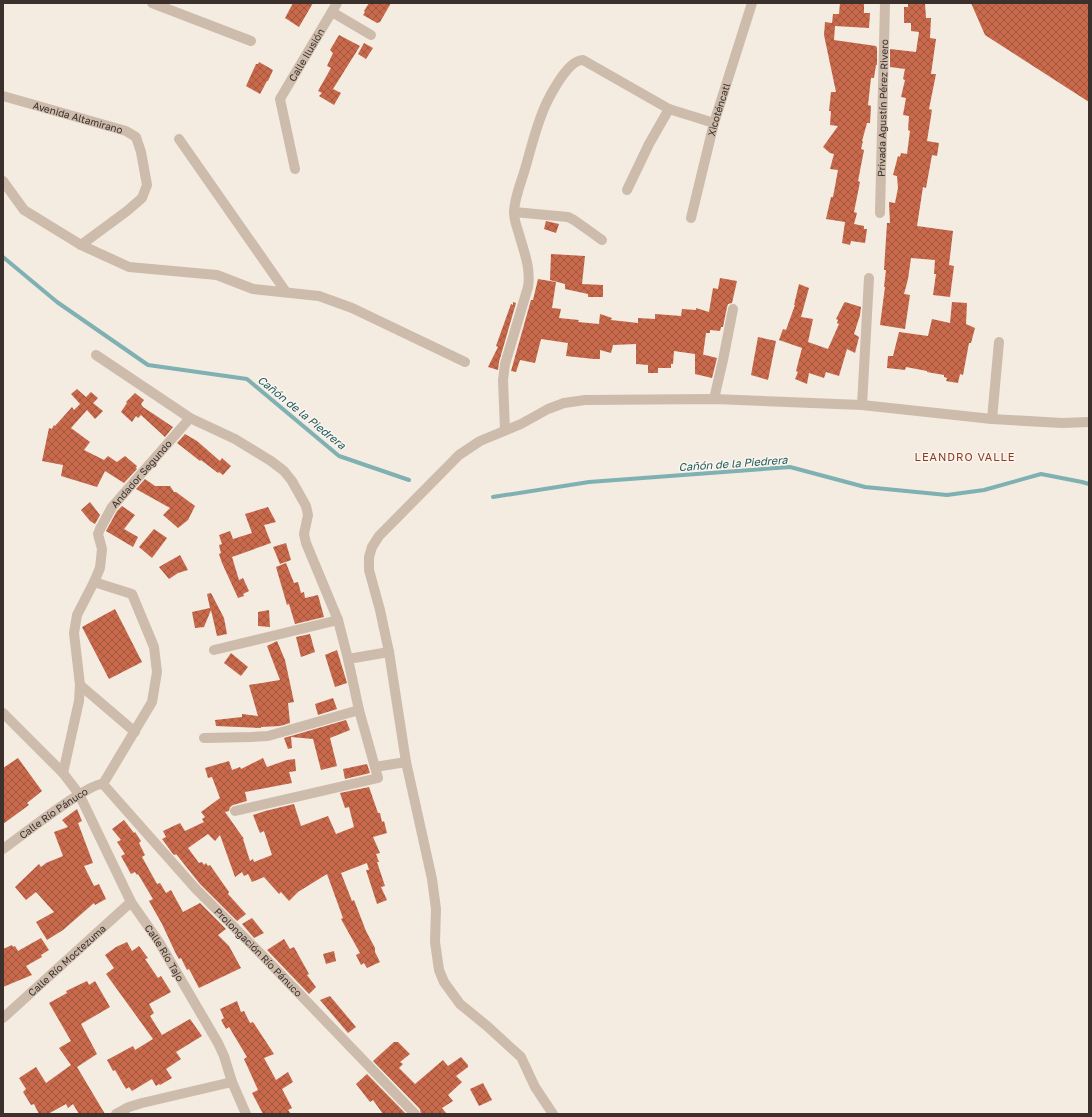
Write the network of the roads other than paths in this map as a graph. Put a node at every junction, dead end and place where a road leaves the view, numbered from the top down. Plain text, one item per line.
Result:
1 (152, 3) edge
2 (752, 3) edge
3 (885, 3) edge
4 (335, 7) edge
5 (371, 35) dead end
6 (251, 41) dead end
7 (3, 96) edge
8 (669, 109) junction
9 (714, 123) junction
10 (179, 139) dead end
11 (295, 168) dead end
12 (3, 181) edge
13 (626, 190) dead end
14 (514, 212) junction
15 (880, 213) dead end
16 (691, 218) dead end
17 (602, 240) dead end
18 (80, 245) junction
19 (869, 278) dead end
20 (286, 292) junction
21 (733, 308) dead end
22 (999, 342) dead end
23 (96, 355) dead end
24 (465, 362) dead end
25 (714, 399) junction
26 (862, 405) junction
27 (190, 418) junction
28 (992, 419) junction
29 (1089, 422) edge
30 (505, 430) junction
31 (94, 582) junction
32 (338, 620) junction
33 (214, 650) dead end
34 (389, 652) junction
35 (348, 659) junction
36 (80, 685) junction
37 (359, 710) junction
38 (3, 713) edge
39 (135, 732) junction
40 (204, 738) dead end
41 (406, 762) junction
42 (375, 767) junction
43 (63, 772) junction
44 (105, 785) junction
45 (79, 794) junction
46 (235, 811) dead end
47 (3, 849) edge
48 (131, 902) junction
49 (3, 1018) edge
50 (232, 1082) junction
51 (116, 1114) edge
52 (246, 1114) edge
53 (415, 1114) edge
54 (553, 1114) edge

1 - 6 street
2 - 9 street, Xicoténcatl
3 - 15 street, Privada Agustín Pérez Rivero
4 - 5 street, Calle Ilusión
4 - 11 street, Calle Ilusión
7 - 18 street, Avenida Altamirano
8 - 9 street
8 - 13 street
8 - 14 street
9 - 16 street, Xicoténcatl
10 - 20 street
12 - 18 street
14 - 17 street
14 - 30 street
18 - 20 street
19 - 26 street
20 - 24 street
21 - 25 street
22 - 28 street
23 - 27 street
25 - 26 street
25 - 30 street
26 - 28 street
27 - 31 street, Andador Segundo
27 - 32 street
28 - 29 street
30 - 34 street
31 - 36 street
31 - 39 street
32 - 33 street
32 - 35 street
34 - 35 street
34 - 41 street
35 - 37 street
36 - 39 street
36 - 43 street
37 - 40 street
37 - 42 street
38 - 43 street, Calle Río Tajo
39 - 44 street
41 - 42 street
41 - 54 street
42 - 46 street
43 - 45 street, Calle Río Tajo
44 - 45 street, Calle Río Pánuco
44 - 53 street, Prolongación Río Pánuco
45 - 47 street, Calle Río Pánuco
45 - 48 street, Calle Río Tajo
48 - 49 street, Calle Río Moctezuma
48 - 50 street, Calle Río Tajo
50 - 51 street
50 - 52 street, Calle Río Tajo

